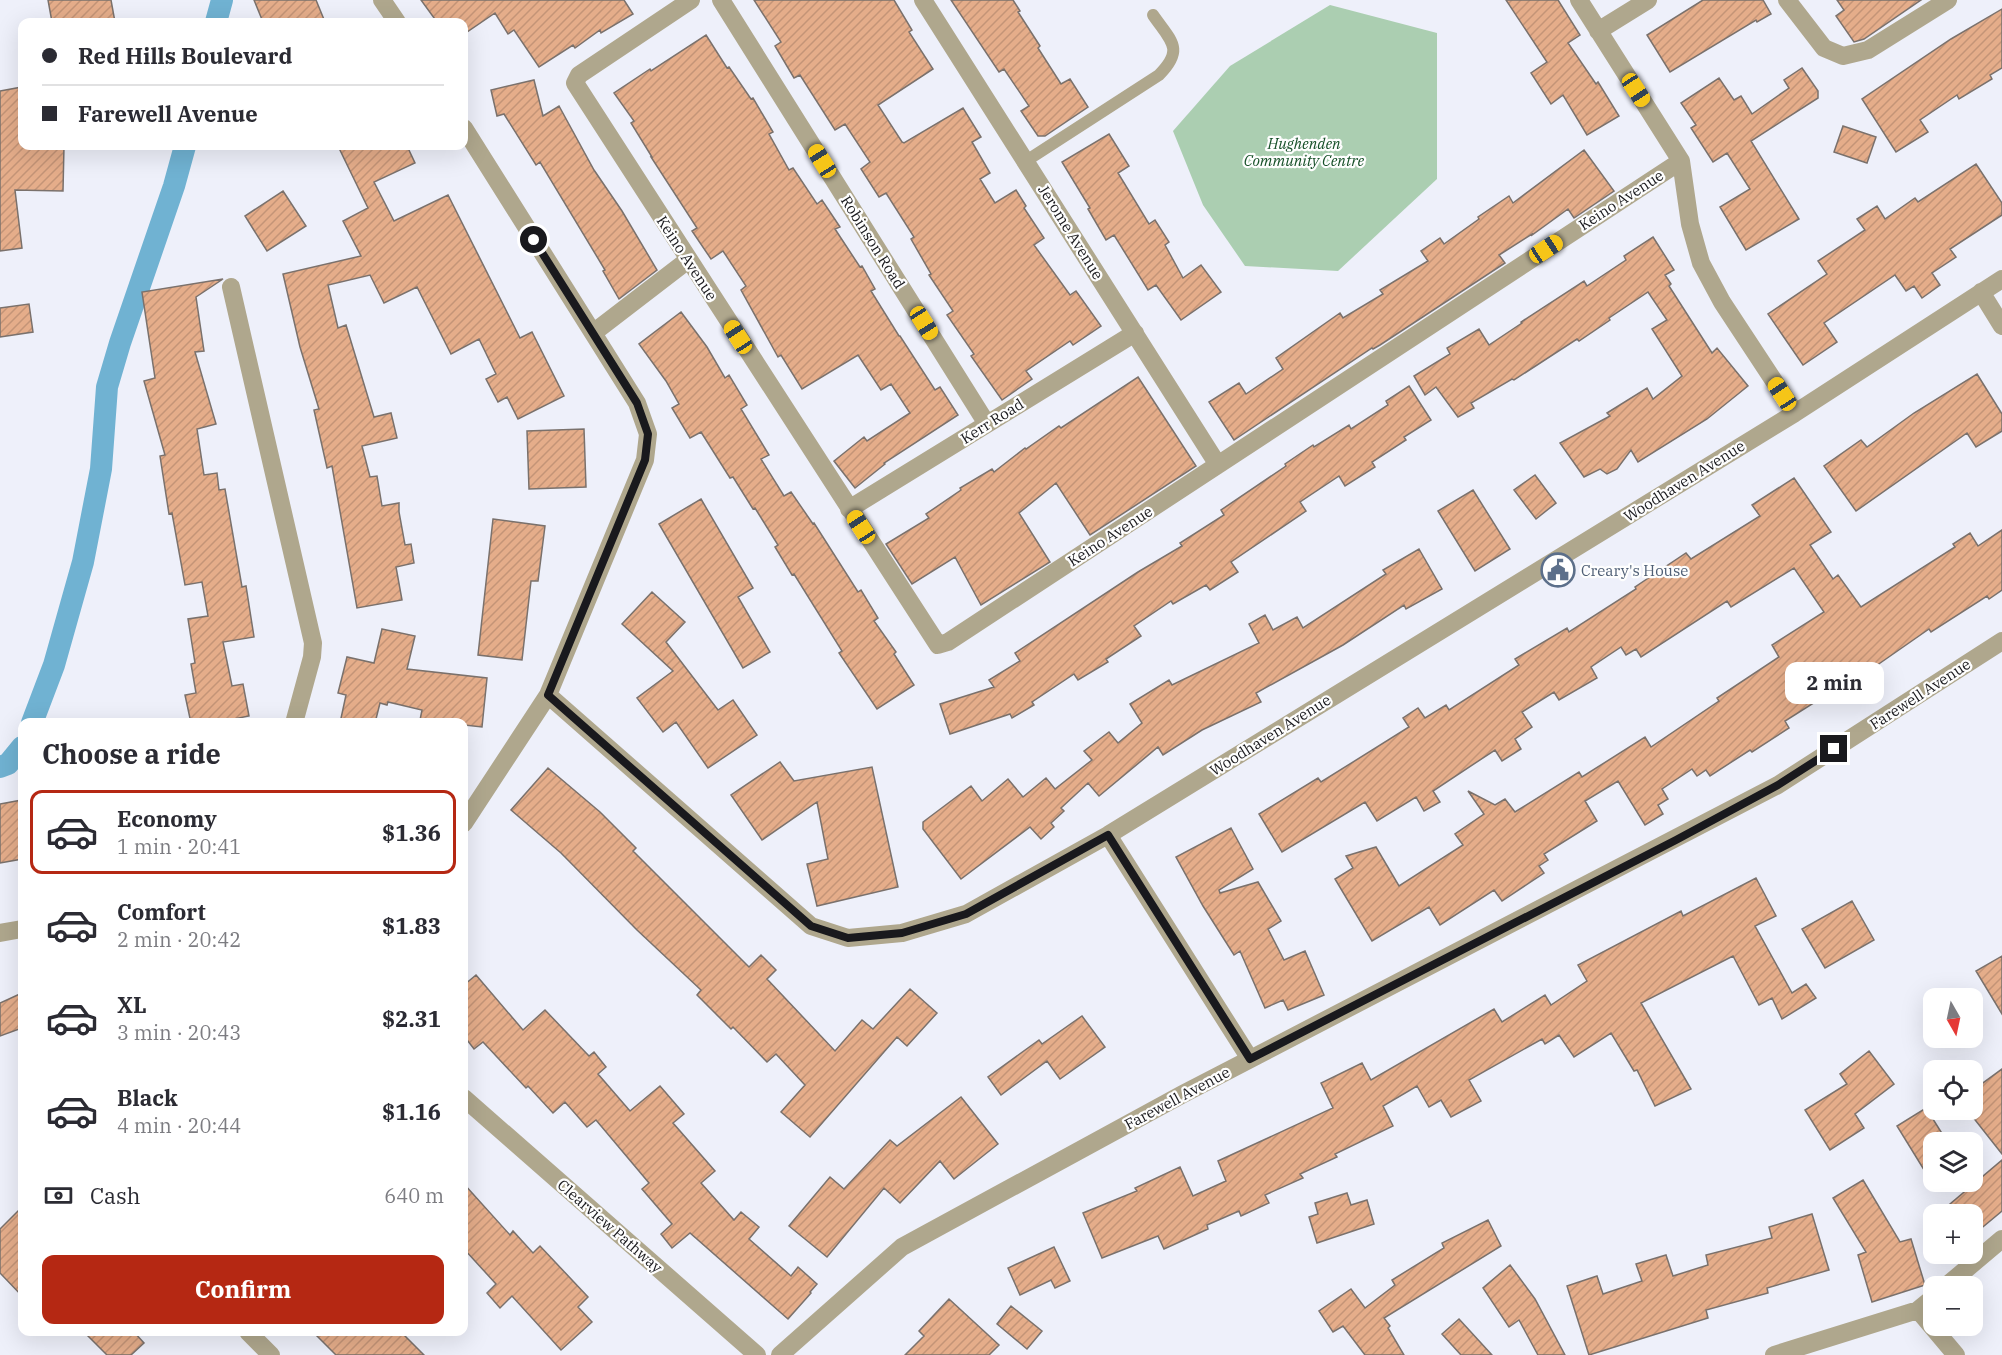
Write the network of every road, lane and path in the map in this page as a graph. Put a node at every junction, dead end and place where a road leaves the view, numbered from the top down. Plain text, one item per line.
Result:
1 (382, 0) edge
2 (691, 0) edge
3 (721, 0) edge
4 (923, 0) edge
5 (1578, 0) edge
6 (1648, 0) edge
7 (1787, 0) edge
8 (1948, 0) edge
9 (1153, 15) dead end
10 (394, 18) edge
11 (1598, 31) junction
12 (468, 134) edge
13 (1026, 161) junction
14 (1681, 161) junction
15 (688, 260) junction
16 (2002, 279) edge
17 (231, 287) dead end
18 (1981, 292) junction
19 (2002, 326) edge
20 (593, 333) junction
21 (1135, 333) junction
22 (1795, 413) junction
23 (987, 424) junction
24 (1218, 465) junction
25 (849, 509) junction
26 (2002, 641) edge
27 (548, 695) junction
28 (295, 718) edge
29 (468, 817) edge
30 (1108, 835) junction
31 (18, 930) edge
32 (0, 933) edge
33 (1250, 1059) junction
34 (468, 1102) edge
35 (2002, 1239) edge
36 (1959, 1276) edge
37 (1923, 1306) edge
38 (1918, 1310) junction
39 (252, 1336) edge
40 (271, 1355) edge
41 (757, 1355) edge
42 (780, 1355) edge
43 (1774, 1355) edge
44 (1956, 1355) edge

1 - 10 street
2 - 15 street, Keino Avenue
3 - 23 street, Robinson Road
4 - 13 street, Jerome Avenue
5 - 11 street
6 - 11 street
7 - 8 street
9 - 13 lane
11 - 14 street
12 - 20 street
13 - 21 street, Jerome Avenue
14 - 22 street
14 - 24 street, Keino Avenue
15 - 20 street
15 - 25 street, Keino Avenue
16 - 18 street, Woodhaven Avenue
17 - 28 street
18 - 19 street
18 - 22 street, Woodhaven Avenue
20 - 27 street
21 - 23 street, Kerr Road
21 - 24 street, Jerome Avenue
22 - 30 street, Woodhaven Avenue
23 - 25 street, Kerr Road
24 - 25 street, Keino Avenue
26 - 33 street, Farewell Avenue
27 - 29 street
27 - 30 street, Woodhaven Avenue
30 - 33 street
31 - 32 street
33 - 42 street, Farewell Avenue
34 - 41 street, Clearview Pathway
35 - 36 street
37 - 38 street
38 - 43 street
38 - 44 street
39 - 40 street

